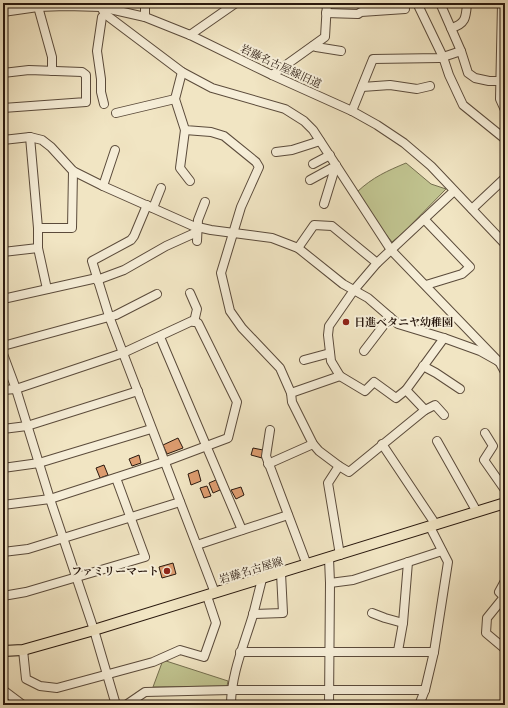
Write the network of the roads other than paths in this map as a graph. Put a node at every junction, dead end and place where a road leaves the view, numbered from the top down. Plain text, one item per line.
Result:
1 (145, 3) edge
2 (236, 3) edge
3 (326, 3) edge
4 (417, 3) edge
5 (440, 3) edge
6 (467, 3) edge
7 (502, 3) edge
8 (37, 5) edge
9 (84, 5) edge
10 (405, 9) dead end
11 (103, 10) junction
12 (3, 12) edge
13 (326, 13) junction
14 (145, 16) junction
15 (452, 28) junction
16 (190, 36) junction
17 (313, 46) junction
18 (340, 51) dead end
19 (461, 51) junction
20 (443, 57) junction
21 (52, 71) junction
22 (3, 72) edge
23 (182, 72) junction
24 (272, 75) junction
25 (500, 81) junction
26 (430, 86) dead end
27 (362, 87) junction
28 (175, 99) junction
29 (104, 104) dead end
30 (3, 108) edge
31 (505, 110) edge
32 (352, 111) junction
33 (116, 113) dead end
34 (185, 130) junction
35 (30, 137) junction
36 (505, 139) edge
37 (3, 140) edge
38 (320, 141) junction
39 (115, 150) dead end
40 (276, 152) dead end
41 (330, 155) junction
42 (313, 164) dead end
43 (336, 166) junction
44 (73, 171) junction
45 (505, 178) edge
46 (310, 180) dead end
47 (190, 181) dead end
48 (103, 186) junction
49 (161, 188) dead end
50 (454, 191) junction
51 (204, 199) dead end
52 (324, 204) dead end
53 (150, 206) junction
54 (472, 210) junction
55 (424, 219) junction
56 (38, 228) junction
57 (195, 228) junction
58 (233, 233) junction
59 (197, 241) dead end
60 (505, 244) edge
61 (38, 248) junction
62 (298, 248) junction
63 (391, 250) junction
64 (3, 252) edge
65 (377, 263) junction
66 (97, 279) junction
67 (426, 285) junction
68 (47, 289) junction
69 (354, 290) junction
70 (190, 293) dead end
71 (157, 294) dead end
72 (3, 299) edge
73 (109, 316) junction
74 (390, 317) junction
75 (194, 322) junction
76 (160, 337) junction
77 (444, 338) junction
78 (3, 346) edge
79 (364, 352) dead end
80 (123, 353) junction
81 (330, 353) junction
82 (3, 354) edge
83 (304, 360) dead end
84 (502, 364) edge
85 (423, 366) junction
86 (505, 372) edge
87 (340, 376) junction
88 (16, 389) junction
89 (460, 389) dead end
90 (3, 390) edge
91 (406, 390) junction
92 (138, 391) junction
93 (291, 393) junction
94 (425, 410) junction
95 (444, 415) dead end
96 (27, 426) junction
97 (3, 429) edge
98 (151, 429) junction
99 (270, 430) dead end
100 (485, 433) dead end
101 (437, 441) dead end
102 (313, 444) junction
103 (382, 444) junction
104 (206, 445) junction
105 (164, 462) junction
106 (39, 463) junction
107 (268, 464) junction
108 (339, 466) junction
109 (3, 468) edge
110 (116, 478) junction
111 (505, 490) edge
112 (50, 500) junction
113 (180, 502) junction
114 (505, 504) edge
115 (3, 505) edge
116 (477, 512) junction
117 (288, 515) junction
118 (130, 516) junction
119 (433, 526) junction
120 (242, 530) junction
121 (64, 538) junction
122 (197, 545) junction
123 (442, 551) junction
124 (3, 552) edge
125 (340, 554) junction
126 (329, 558) junction
127 (408, 562) junction
128 (307, 565) junction
129 (281, 573) junction
130 (76, 577) junction
131 (262, 579) junction
132 (505, 580) edge
133 (330, 583) junction
134 (211, 595) junction
135 (3, 596) edge
136 (505, 598) edge
137 (372, 613) dead end
138 (253, 614) junction
139 (404, 623) junction
140 (94, 630) junction
141 (505, 649) edge
142 (23, 650) junction
143 (3, 651) edge
144 (398, 651) junction
145 (240, 652) junction
146 (329, 652) junction
147 (434, 652) junction
148 (107, 675) junction
149 (3, 690) edge
150 (231, 690) junction
151 (329, 690) junction
152 (425, 690) junction
153 (23, 705) edge
154 (116, 705) edge
155 (126, 705) edge
156 (230, 705) edge
157 (329, 705) edge
158 (419, 705) edge

1 - 14 street
2 - 16 street
3 - 13 street
4 - 20 street
5 - 15 street
6 - 15 street
7 - 25 street
8 - 9 street, 岩藤名古屋線旧道
8 - 12 street, 岩藤名古屋線旧道
8 - 21 street
9 - 11 street, 岩藤名古屋線旧道
10 - 13 street
11 - 14 street, 岩藤名古屋線旧道
11 - 23 street
11 - 29 street
13 - 17 street
14 - 16 street, 岩藤名古屋線旧道
15 - 19 street
16 - 24 street, 岩藤名古屋線旧道
17 - 18 street
17 - 24 street
19 - 20 street
19 - 25 street
20 - 27 street
20 - 36 street
21 - 22 street
21 - 30 street
23 - 28 street
23 - 38 street
24 - 32 street, 岩藤名古屋線旧道
25 - 31 street
26 - 27 street
27 - 32 street
28 - 33 street
28 - 34 street
32 - 50 street, 岩藤名古屋線旧道
34 - 47 street
34 - 58 street
35 - 37 street
35 - 44 street
35 - 56 street
38 - 40 street
38 - 41 street
39 - 48 street
41 - 42 street
41 - 43 street
43 - 46 street
43 - 52 street
43 - 63 street
44 - 48 street
44 - 56 street
45 - 54 street
48 - 53 street
49 - 53 street
50 - 54 street, 岩藤名古屋線旧道
50 - 55 street
51 - 57 street
53 - 57 street
53 - 66 street
54 - 60 street, 岩藤名古屋線旧道
55 - 63 street
55 - 67 street
56 - 61 street
57 - 58 street
57 - 59 street
57 - 66 street
58 - 62 street
58 - 93 street
61 - 64 street
61 - 68 street
62 - 65 street
62 - 69 street
63 - 65 street
63 - 67 street
65 - 69 street
66 - 68 street
66 - 73 street
67 - 84 street
68 - 72 street
69 - 74 street
69 - 81 street
70 - 75 street
71 - 73 street
73 - 78 street
73 - 80 street
74 - 77 street
74 - 79 street
75 - 76 street
75 - 104 street
76 - 80 street
76 - 104 street
77 - 84 street
77 - 85 street
80 - 88 street
80 - 92 street
81 - 83 street
81 - 87 street
82 - 88 street
84 - 86 street
85 - 89 street
85 - 91 street
87 - 91 street
87 - 93 street
88 - 90 street
88 - 96 street
91 - 94 street
92 - 96 street
92 - 98 street
93 - 102 street
94 - 95 street
94 - 103 street
96 - 97 street
96 - 106 street
98 - 105 street
98 - 106 street
99 - 107 street
100 - 111 street
101 - 116 street
102 - 107 street
102 - 108 street
103 - 108 street
103 - 119 street
104 - 105 street
104 - 120 street
105 - 110 street
105 - 113 street
106 - 109 street
106 - 112 street
107 - 117 street
108 - 125 street
110 - 112 street
110 - 118 street
112 - 115 street
112 - 121 street
113 - 118 street
113 - 122 street
114 - 116 main road, 岩藤名古屋線
116 - 119 main road, 岩藤名古屋線
117 - 120 street
117 - 128 street
118 - 121 street
118 - 130 street
119 - 123 street
119 - 125 main road, 岩藤名古屋線
120 - 122 street
121 - 124 street
121 - 130 street
122 - 134 street
123 - 127 street
123 - 147 street
125 - 126 main road, 岩藤名古屋線
126 - 128 main road, 岩藤名古屋線
126 - 133 street
127 - 133 street
127 - 139 street
128 - 129 main road, 岩藤名古屋線
129 - 131 main road, 岩藤名古屋線
129 - 138 street
130 - 135 street
130 - 140 street
131 - 134 main road, 岩藤名古屋線
131 - 138 street
132 - 136 street
133 - 146 street
134 - 140 main road, 岩藤名古屋線
134 - 148 street
136 - 141 street
137 - 139 street
138 - 145 street
139 - 144 street
140 - 142 main road, 岩藤名古屋線
140 - 148 street
142 - 143 main road, 岩藤名古屋線
142 - 148 street
144 - 146 street
144 - 147 street
145 - 146 street
145 - 150 street
146 - 151 street
147 - 152 street
148 - 154 street
149 - 153 street
150 - 151 street
150 - 155 street
150 - 156 street
151 - 152 street
151 - 157 street
152 - 158 street

